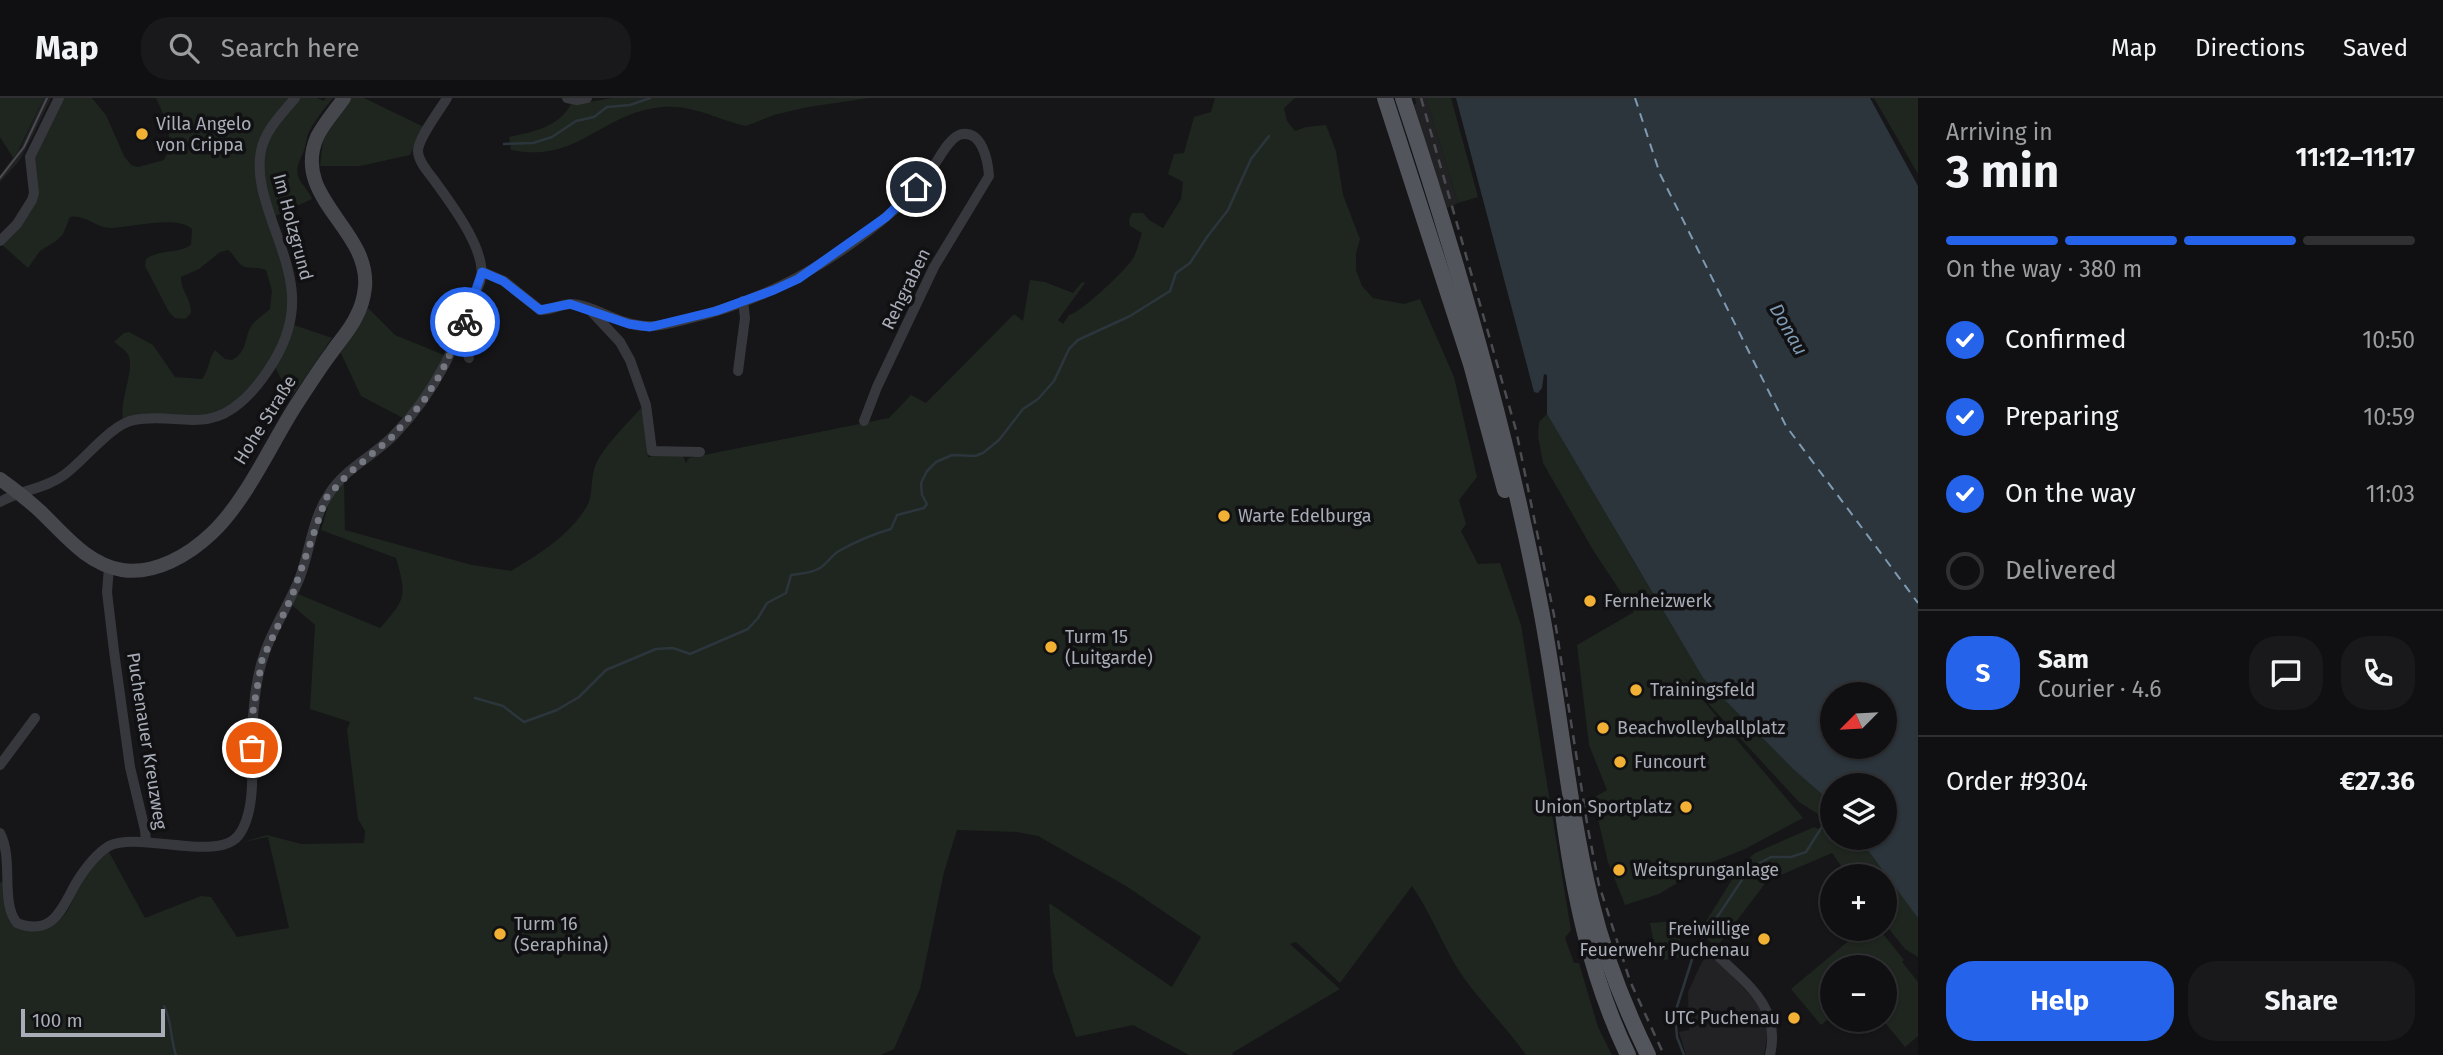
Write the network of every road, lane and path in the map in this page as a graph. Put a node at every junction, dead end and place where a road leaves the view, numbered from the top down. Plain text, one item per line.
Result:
1 (59, 98) edge
2 (295, 98) edge
3 (344, 98) edge
4 (447, 98) edge
5 (567, 98) edge
6 (587, 98) edge
7 (1385, 98) edge
8 (1404, 98) edge
9 (0, 241) edge
10 (482, 272) junction
11 (743, 301) junction
12 (591, 310) junction
13 (460, 335) junction
14 (469, 358) dead end
15 (738, 371) dead end
16 (864, 421) dead end
17 (700, 452) dead end
18 (0, 479) edge
19 (19, 493) junction
20 (0, 502) edge
21 (109, 567) junction
22 (35, 718) dead end
23 (0, 765) edge
24 (0, 833) edge
25 (145, 842) junction
26 (1712, 949) dead end
27 (1628, 1055) edge
28 (1648, 1055) edge
29 (1770, 1055) edge

1 - 9 street
2 - 19 street, Im Holzgrund
3 - 21 main road, Hohe Straße
4 - 10 street
5 - 6 street
7 - 27 main road
8 - 28 main road
10 - 12 street, Rehgraben
10 - 13 street
11 - 12 street, Rehgraben
11 - 15 street
11 - 16 street, Rehgraben
12 - 17 street
13 - 14 street
13 - 25 street, Puchenauer Kreuzweg
18 - 19 main road, Hohe Straße
19 - 20 street, Im Holzgrund
19 - 21 main road, Hohe Straße
21 - 25 street, Puchenauer Kreuzweg
22 - 23 street
24 - 25 street
26 - 29 street

